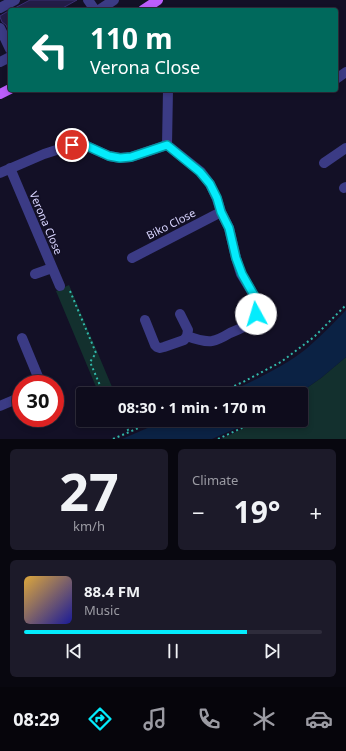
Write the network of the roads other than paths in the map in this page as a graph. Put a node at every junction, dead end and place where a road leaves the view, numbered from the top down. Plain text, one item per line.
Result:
1 (15, 0) edge
2 (114, 0) edge
3 (158, 0) edge
4 (0, 8) edge
5 (102, 8) edge
6 (148, 8) edge
7 (0, 28) edge
8 (8, 45) edge
9 (168, 92) edge
10 (167, 145) junction
11 (346, 148) edge
12 (324, 163) dead end
13 (10, 168) junction
14 (0, 173) edge
15 (221, 212) junction
16 (132, 258) dead end
17 (52, 268) junction
18 (35, 274) dead end
19 (60, 286) road end
20 (180, 314) dead end
21 (144, 320) dead end
22 (188, 336) junction
23 (24, 342) dead end
24 (37, 375) edge
25 (12, 401) edge
26 (0, 406) edge

1 - 4 street
2 - 5 street
3 - 6 main road
7 - 8 street
9 - 10 street
10 - 13 street
10 - 15 street
11 - 12 street
13 - 14 street
13 - 17 street, Verona Close
15 - 16 street, Biko Close
15 - 22 street
17 - 18 street
17 - 19 street, Verona Close
20 - 22 street
21 - 22 street
23 - 24 street
25 - 26 street

